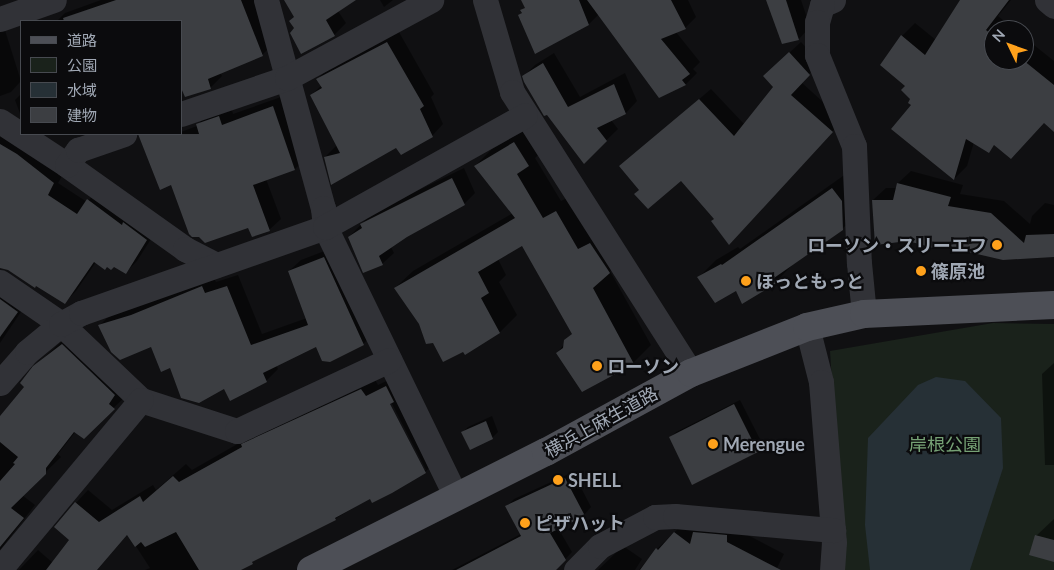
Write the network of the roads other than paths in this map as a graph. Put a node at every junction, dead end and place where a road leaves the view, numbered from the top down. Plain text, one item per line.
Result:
1 (54, 0) edge
2 (266, 0) edge
3 (431, 0) edge
4 (485, 0) edge
5 (833, 0) edge
6 (1047, 0) edge
7 (1054, 6) edge
8 (0, 18) edge
9 (287, 78) junction
10 (182, 114) edge
11 (525, 115) junction
12 (0, 121) edge
13 (20, 134) edge
14 (21, 135) edge
15 (121, 135) edge
16 (67, 165) junction
17 (325, 227) junction
18 (216, 266) junction
19 (0, 282) edge
20 (1054, 304) edge
21 (864, 314) junction
22 (61, 324) junction
23 (806, 327) junction
24 (389, 360) junction
25 (691, 373) junction
26 (0, 383) edge
27 (141, 400) junction
28 (842, 430) dead end
29 (456, 497) junction
30 (833, 530) junction
31 (0, 569) edge
32 (311, 570) edge
33 (576, 570) edge
34 (832, 570) edge
35 (848, 570) edge

1 - 8 street
2 - 9 street
3 - 9 street
4 - 11 street
5 - 21 street
6 - 7 street
9 - 10 street
9 - 17 street
11 - 17 street
11 - 25 street
12 - 13 street
14 - 16 street
15 - 16 street
16 - 18 street
17 - 18 street
17 - 24 street
18 - 22 street
19 - 22 street
20 - 21 main road, 横浜上麻生道路
21 - 23 main road, 横浜上麻生道路
22 - 26 street
22 - 27 street
23 - 25 main road, 横浜上麻生道路
23 - 30 street
24 - 27 street
24 - 29 street
25 - 29 main road, 横浜上麻生道路
27 - 31 street
28 - 35 street
29 - 32 main road, 横浜上麻生道路
30 - 33 street
30 - 34 street

